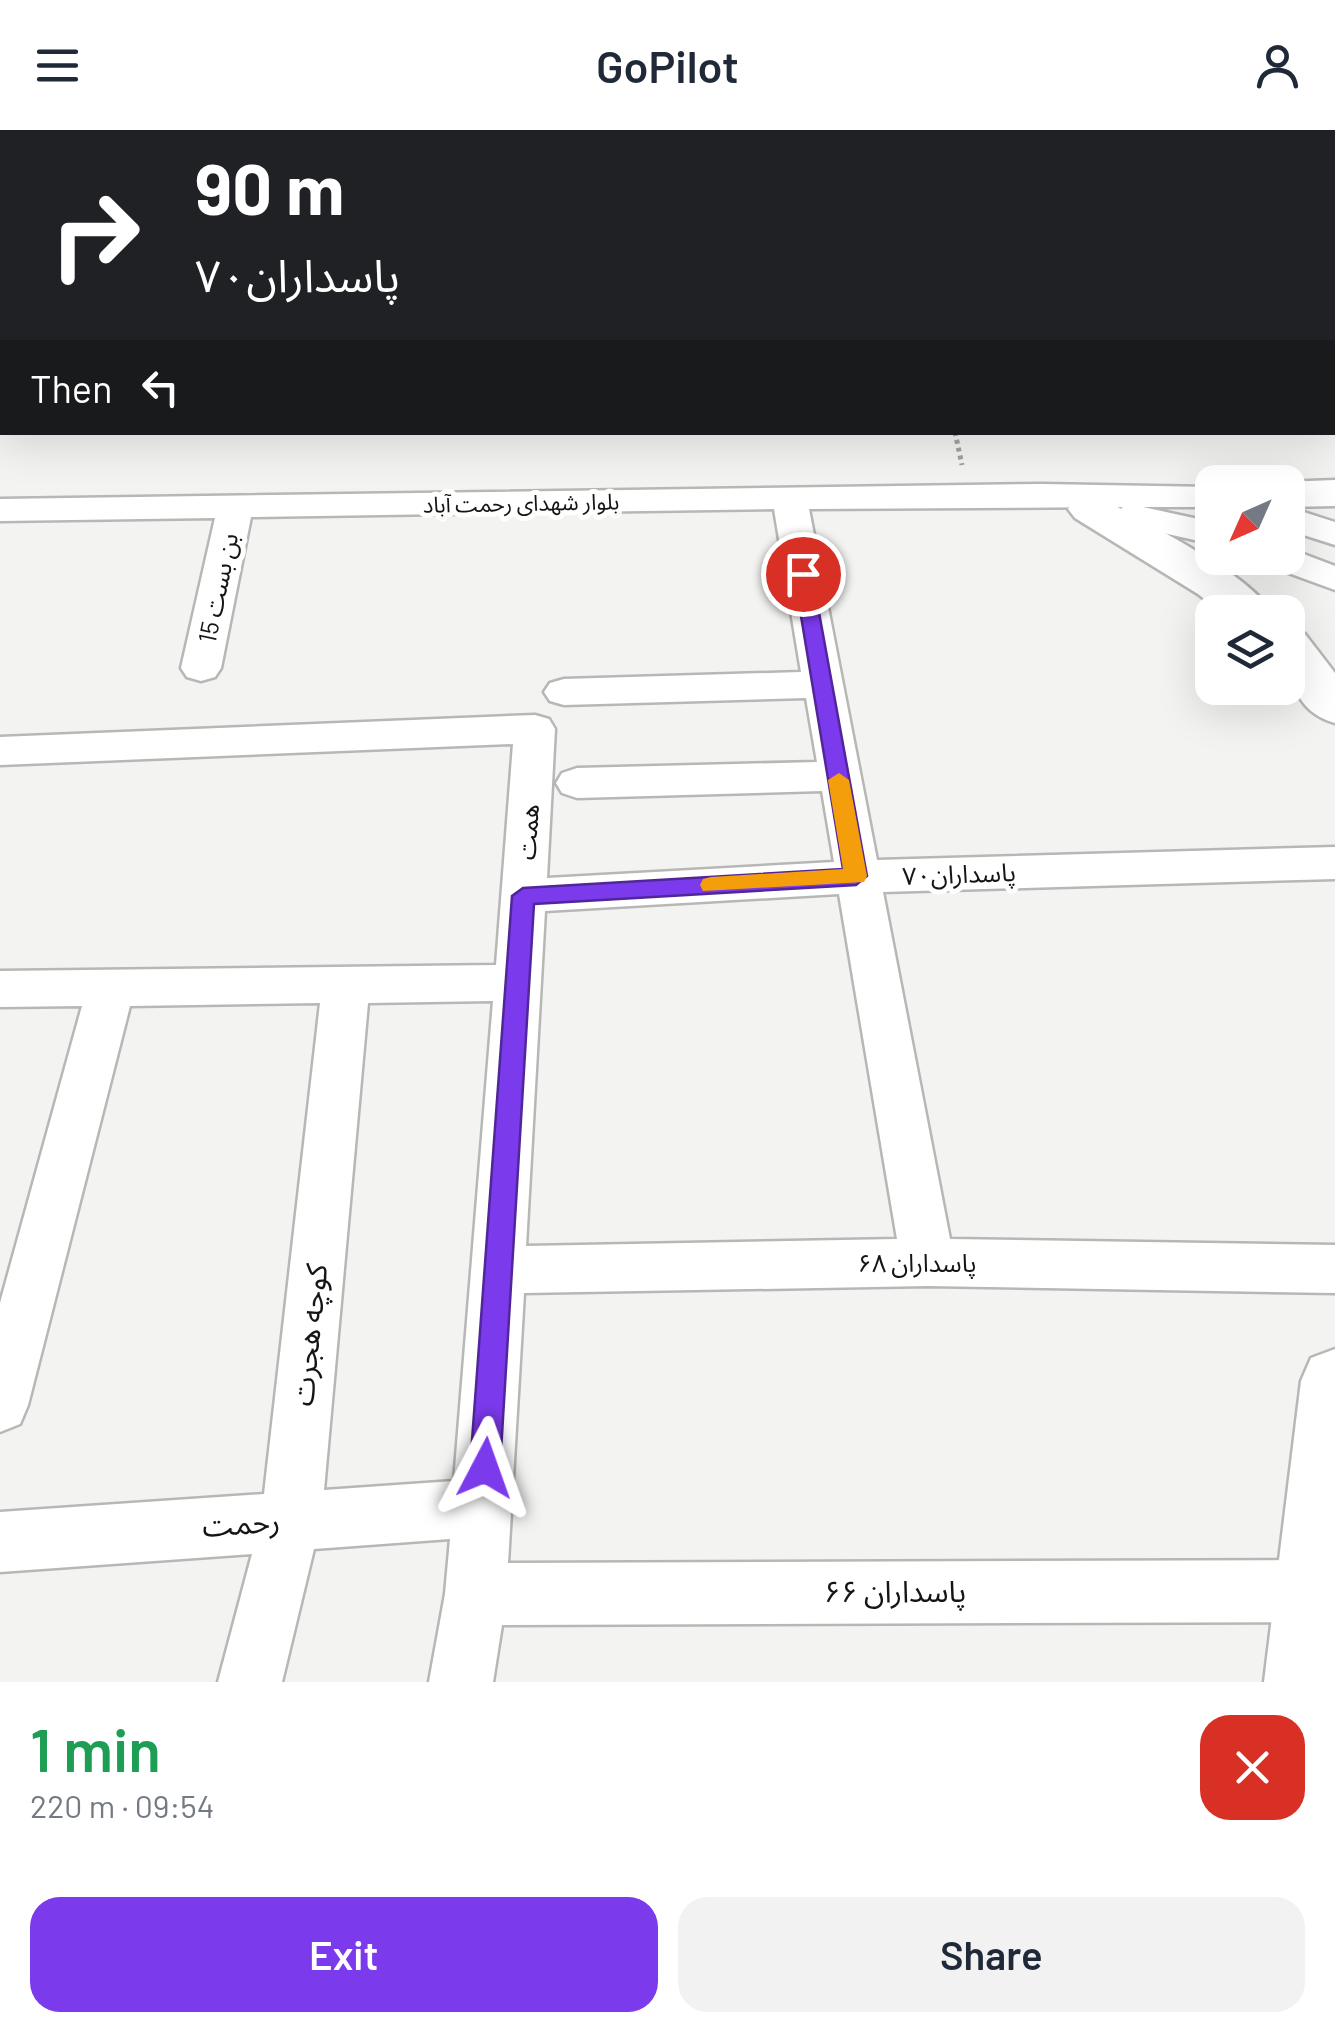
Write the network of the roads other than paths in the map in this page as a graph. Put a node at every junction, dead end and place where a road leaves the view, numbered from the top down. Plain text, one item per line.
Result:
1 (1335, 492) edge
2 (1305, 493) edge
3 (1042, 495) junction
4 (1195, 496) edge
5 (790, 500) junction
6 (235, 507) junction
7 (1090, 509) junction
8 (0, 510) edge
9 (1305, 524) edge
10 (1195, 530) edge
11 (1335, 534) edge
12 (1305, 567) edge
13 (1335, 578) edge
14 (1228, 595) edge
15 (201, 668) dead end
16 (1305, 668) edge
17 (822, 684) junction
18 (1335, 708) edge
19 (549, 711) junction
20 (0, 751) edge
21 (838, 776) junction
22 (576, 783) dead end
23 (1335, 863) edge
24 (856, 876) junction
25 (523, 896) junction
26 (518, 983) junction
27 (346, 985) junction
28 (111, 988) junction
29 (0, 989) edge
30 (928, 1262) junction
31 (1335, 1269) edge
32 (498, 1270) junction
33 (1335, 1380) edge
34 (0, 1405) edge
35 (1330, 1458) edge
36 (482, 1508) junction
37 (290, 1520) junction
38 (0, 1542) edge
39 (1314, 1591) junction
40 (476, 1594) junction
41 (250, 1682) edge
42 (461, 1682) edge
43 (1303, 1682) edge

1 - 2 main road
3 - 4 street, بلوار شهدای رحمت آباد
3 - 5 street, بلوار شهدای رحمت آباد
3 - 7 street, بلوار شهدای رحمت آباد
5 - 6 street, بلوار شهدای رحمت آباد
5 - 17 street
6 - 8 street, بلوار شهدای رحمت آباد
6 - 15 street, بن بست 15
7 - 10 street, بلوار شهدای رحمت آباد
7 - 14 main road
9 - 11 street
12 - 13 street
16 - 18 main road
17 - 19 street
17 - 21 street
19 - 20 street
19 - 25 street, همت
21 - 22 street
21 - 24 street
23 - 24 street, پاسداران۷۰
24 - 25 street, پاسداران۷۰
24 - 30 street
25 - 26 street, همت
26 - 27 street
26 - 32 street, همت
27 - 28 street
27 - 37 street, کوچه هجرت
28 - 29 street
28 - 34 street
30 - 31 street, پاسداران ۶۸
30 - 32 street, پاسداران ۶۸
32 - 36 street, همت
33 - 35 main road
35 - 39 main road
36 - 37 street, رحمت
36 - 40 street, همت
37 - 38 street, رحمت
37 - 41 street, کوچه هجرت
39 - 40 street, پاسداران ۶۶
39 - 43 main road
40 - 42 street, همت

